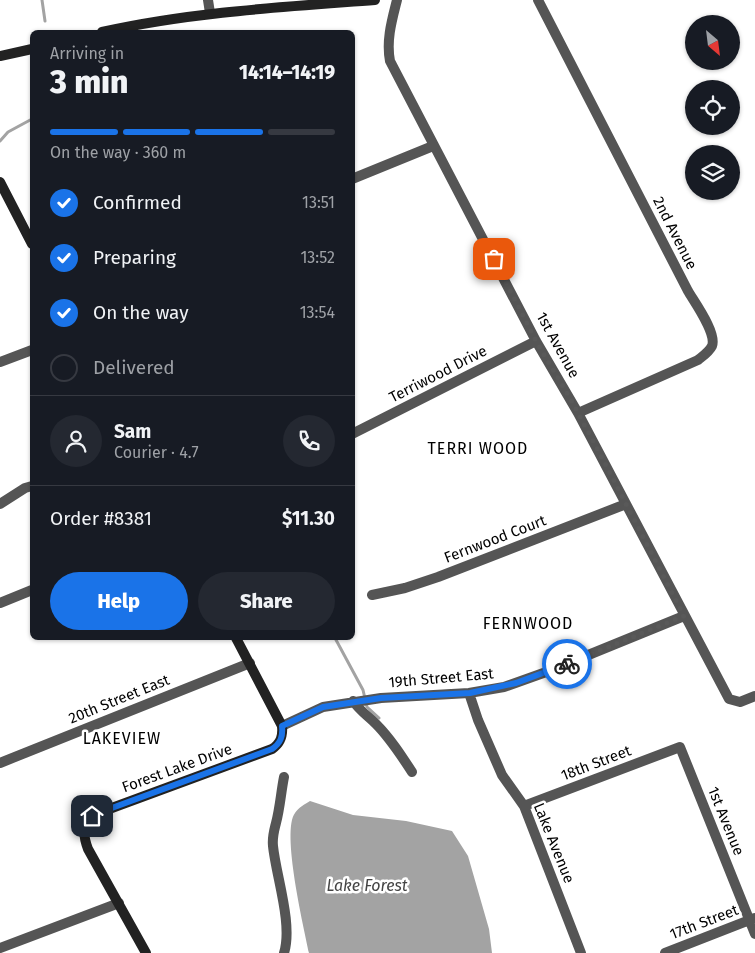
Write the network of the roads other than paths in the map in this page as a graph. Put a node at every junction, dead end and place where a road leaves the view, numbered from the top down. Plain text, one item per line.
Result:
1 (208, 0) edge
2 (375, 0) edge
3 (397, 0) edge
4 (538, 0) edge
5 (210, 13) junction
6 (135, 29) edge
7 (30, 48) edge
8 (0, 56) edge
9 (433, 146) junction
10 (355, 178) edge
11 (0, 182) edge
12 (30, 240) edge
13 (536, 341) junction
14 (30, 351) edge
15 (0, 362) edge
16 (578, 412) junction
17 (355, 432) edge
18 (30, 487) edge
19 (0, 504) edge
20 (626, 504) junction
21 (30, 591) edge
22 (372, 595) dead end
23 (0, 603) edge
24 (684, 616) junction
25 (237, 640) edge
26 (250, 662) junction
27 (470, 693) junction
28 (755, 696) edge
29 (353, 701) junction
30 (282, 726) junction
31 (680, 747) joint
32 (0, 763) edge
33 (412, 772) dead end
34 (284, 777) dead end
35 (524, 806) junction
36 (119, 903) junction
37 (753, 919) edge
38 (755, 934) edge
39 (0, 948) edge
40 (146, 953) edge
41 (284, 953) edge
42 (581, 953) edge
43 (665, 953) edge

1 - 5 street
2 - 5 street
3 - 9 street, 1st Avenue
4 - 16 street, 2nd Avenue
5 - 6 street
7 - 8 street
9 - 10 street
9 - 13 street, 1st Avenue
11 - 12 street
13 - 16 street, 1st Avenue
13 - 17 street, Terriwood Drive
14 - 15 street
16 - 20 street, 1st Avenue
18 - 19 street
20 - 22 street, Fernwood Court
20 - 24 street, 1st Avenue
21 - 23 street
24 - 27 street, 19th Street East
24 - 28 street, 1st Avenue
25 - 26 street
26 - 30 street
26 - 32 street, 20th Street East
27 - 29 street, 19th Street East
27 - 35 street, Lake Avenue
29 - 30 street, 19th Street East
29 - 33 street
30 - 36 street, Forest Lake Drive
31 - 35 street, 18th Street
31 - 37 street, 1st Avenue
34 - 41 street
35 - 42 street, Lake Avenue
36 - 39 street
36 - 40 street, Forest Lake Drive
37 - 38 street, 1st Avenue
37 - 43 street, 17th Street

